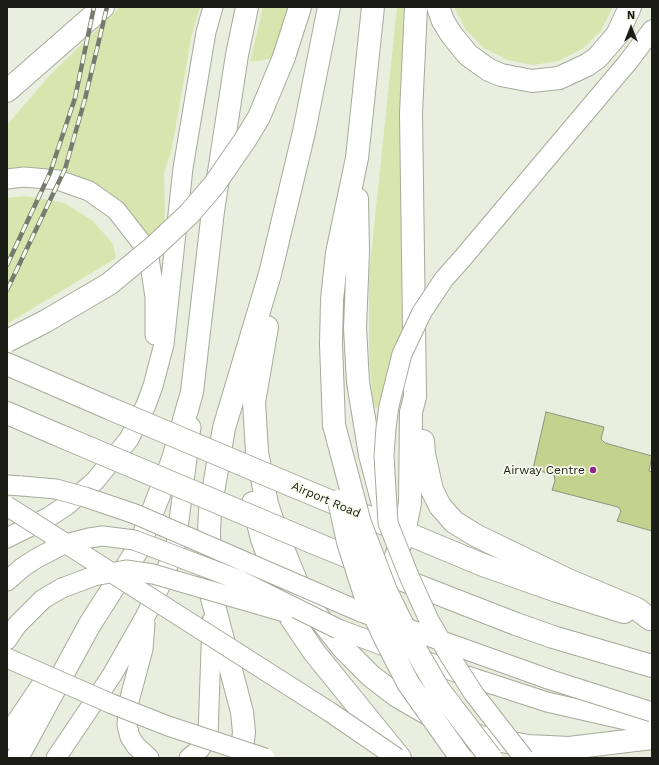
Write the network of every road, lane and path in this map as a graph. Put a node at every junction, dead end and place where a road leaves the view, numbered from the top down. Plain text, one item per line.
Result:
1 (103, 7) edge
2 (213, 7) edge
3 (247, 7) edge
4 (300, 7) edge
5 (329, 7) edge
6 (373, 7) edge
7 (416, 7) edge
8 (438, 7) edge
9 (630, 7) edge
10 (652, 30) edge
11 (7, 92) edge
12 (357, 158) junction
13 (7, 179) edge
14 (270, 274) junction
15 (7, 341) edge
16 (7, 364) edge
17 (153, 386) junction
18 (192, 392) junction
19 (415, 397) junction
20 (254, 402) junction
21 (7, 413) edge
22 (334, 426) junction
23 (7, 485) edge
24 (7, 506) edge
25 (396, 528) junction
26 (14, 535) edge
27 (390, 574) junction
28 (7, 581) edge
29 (211, 594) junction
30 (145, 618) junction
31 (651, 619) edge
32 (90, 624) junction
33 (338, 629) junction
34 (7, 640) edge
35 (7, 658) edge
36 (652, 666) edge
37 (652, 712) edge
38 (652, 726) edge
39 (7, 738) edge
40 (652, 738) edge
41 (18, 758) edge
42 (56, 758) edge
43 (149, 758) edge
44 (189, 758) edge
45 (242, 758) edge
46 (265, 758) edge
47 (399, 758) edge
48 (461, 758) edge
49 (491, 758) edge
50 (524, 758) edge

1 - 11 main road
2 - 17 street
3 - 18 main road
4 - 15 main road, bridge
5 - 14 main road
6 - 12 main road
7 - 19 main road
8 - 9 main road
10 - 25 street, bridge
12 - 22 main road
12 - 25 main road, bridge
13 - 17 street
14 - 20 main road
14 - 29 main road
16 - 25 main road, Airport Road, bridge
17 - 26 street
18 - 30 street
18 - 32 main road
19 - 25 main road
19 - 31 main road
20 - 40 main road
20 - 47 main road
21 - 27 main road, bridge
22 - 48 main road, bridge
22 - 49 main road, bridge
23 - 37 street, bridge
24 - 47 street, bridge
25 - 27 main road
25 - 31 main road, Airport Road
25 - 50 street, bridge
27 - 36 main road
28 - 33 street, bridge
29 - 44 street
29 - 45 main road
30 - 42 street
30 - 43 street
32 - 39 main road
32 - 41 main road
33 - 34 street, bridge
33 - 38 street, bridge
35 - 46 street, bridge

